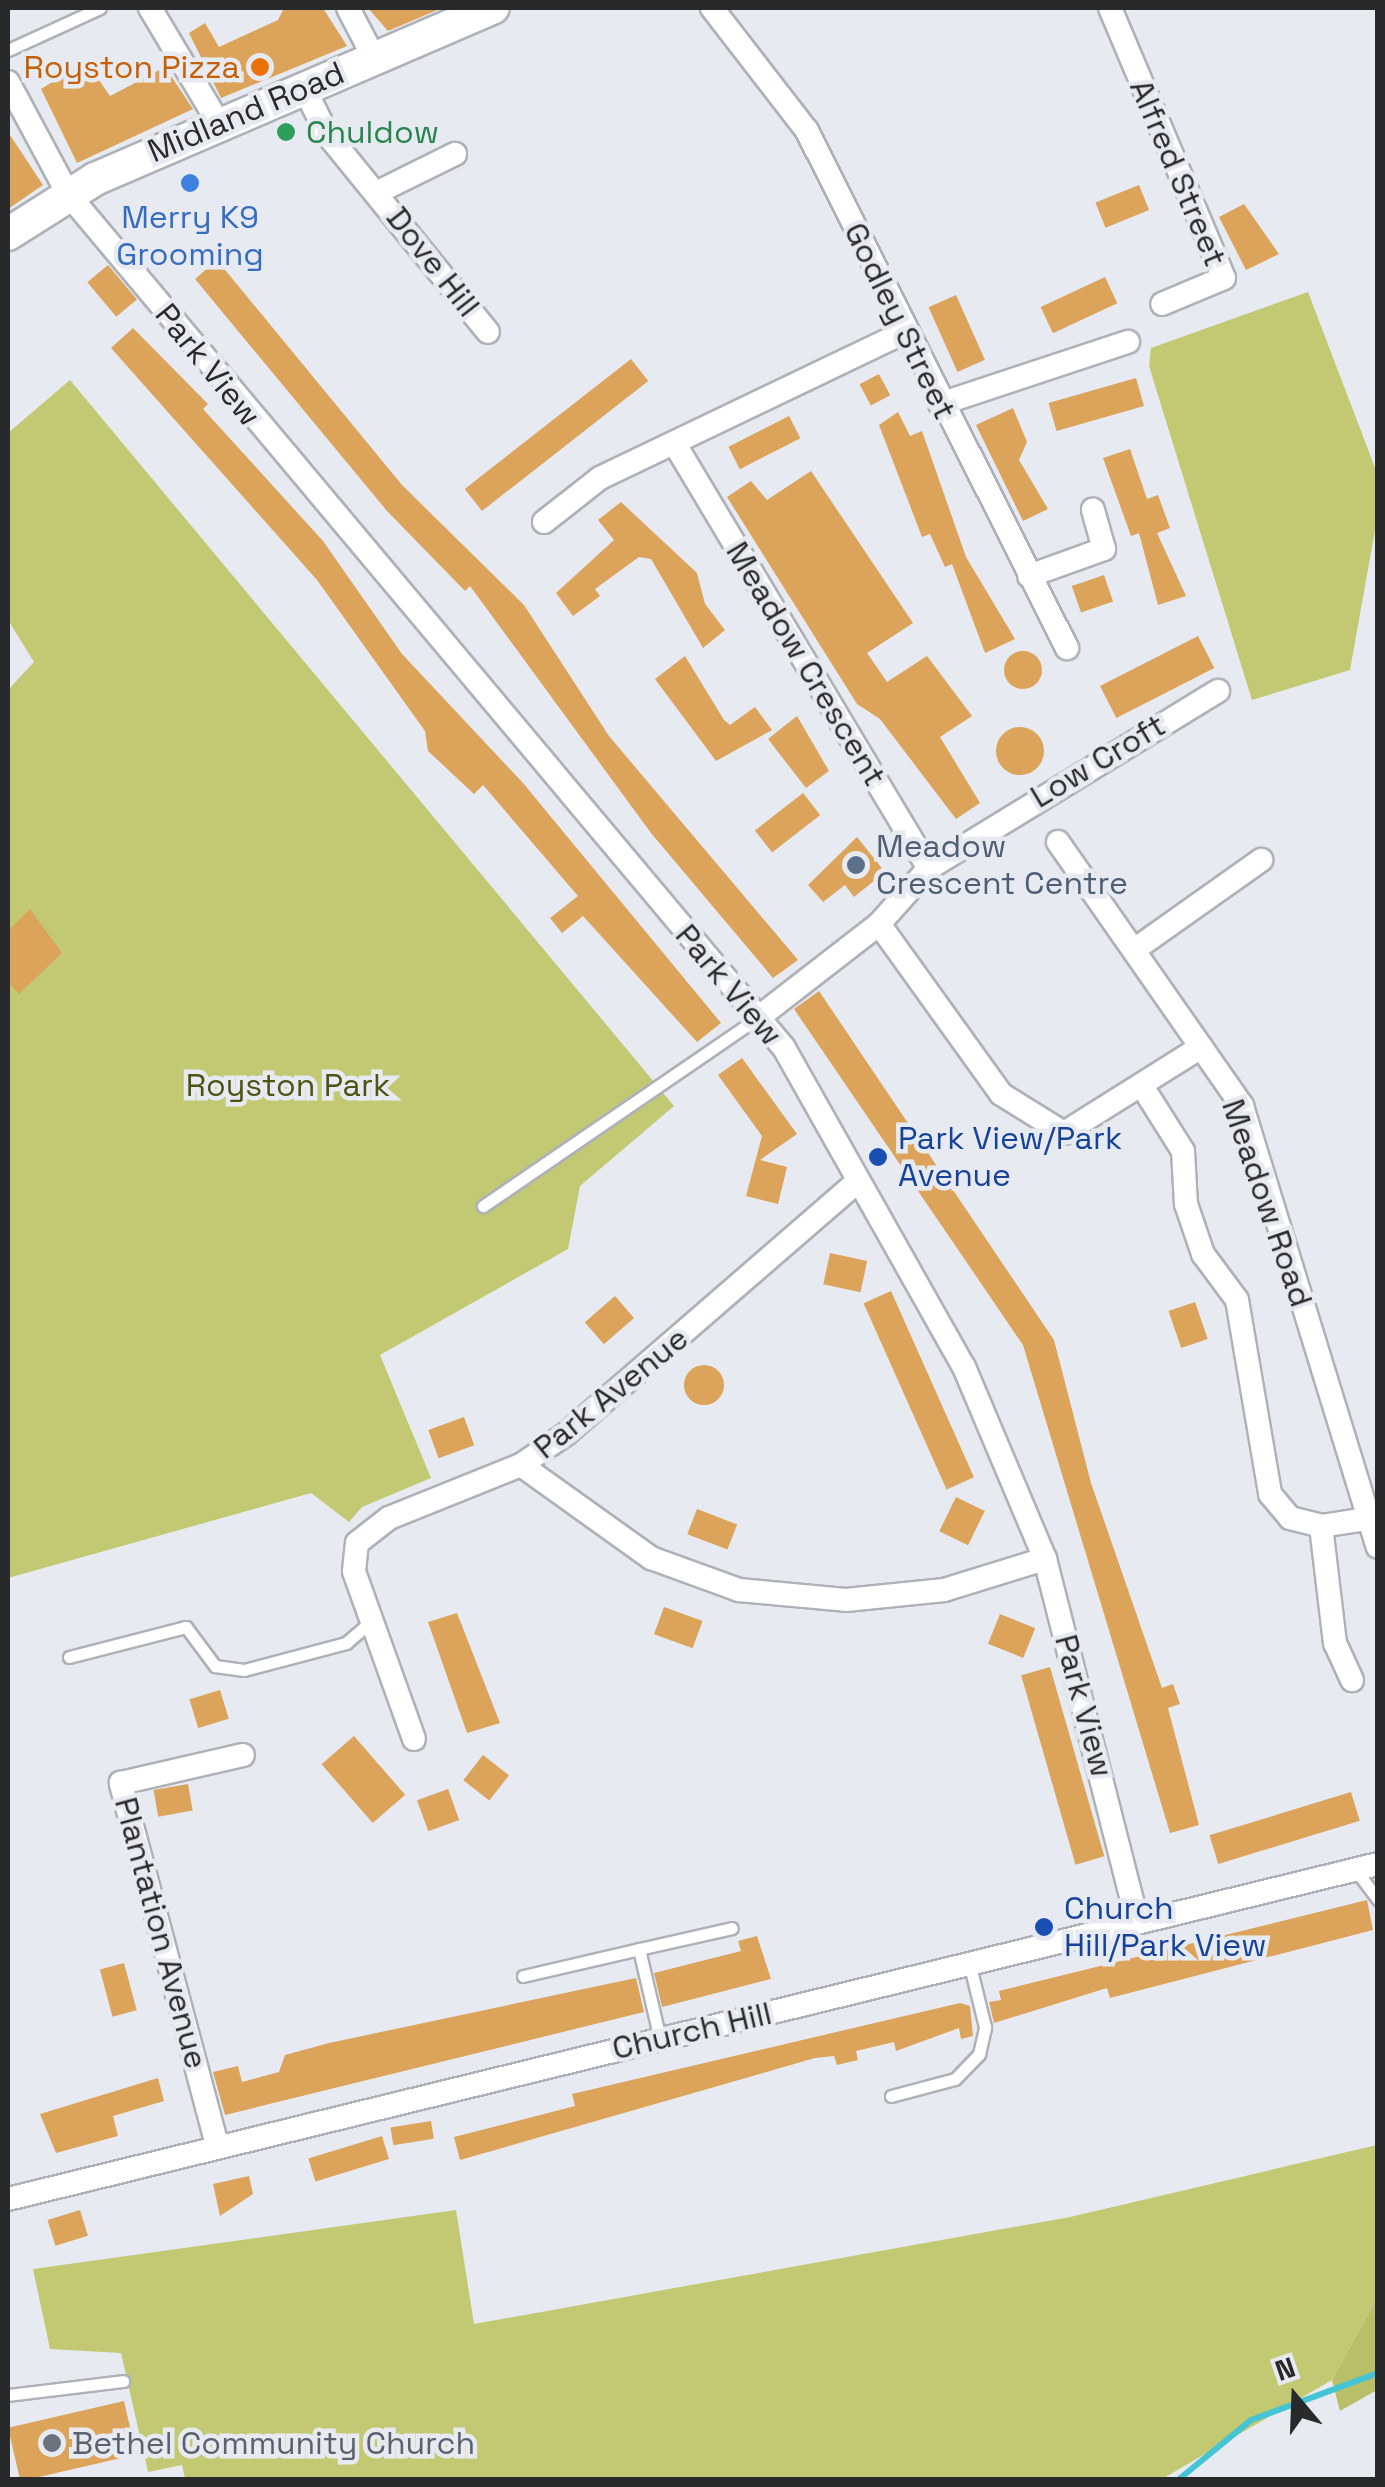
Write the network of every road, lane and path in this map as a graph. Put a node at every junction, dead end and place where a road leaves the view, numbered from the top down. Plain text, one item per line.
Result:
1 (100, 8) edge
2 (150, 8) edge
3 (348, 8) edge
4 (493, 8) edge
5 (712, 8) edge
6 (1110, 8) edge
7 (8, 50) edge
8 (374, 58) junction
9 (8, 82) edge
10 (303, 86) junction
11 (218, 122) junction
12 (455, 154) dead end
13 (378, 192) junction
14 (68, 194) junction
15 (8, 234) edge
16 (1162, 304) dead end
17 (907, 331) junction
18 (488, 332) dead end
19 (1128, 342) dead end
20 (940, 404) junction
21 (676, 446) junction
22 (1093, 510) dead end
23 (544, 522) dead end
24 (1028, 576) junction
25 (1067, 648) dead end
26 (1218, 691) dead end
27 (1058, 842) dead end
28 (1260, 860) dead end
29 (929, 868) junction
30 (879, 924) junction
31 (1134, 950) junction
32 (758, 1018) junction
33 (1201, 1046) junction
34 (1142, 1086) junction
35 (858, 1182) junction
36 (483, 1206) dead end
37 (521, 1465) junction
38 (1367, 1519) junction
39 (1321, 1526) junction
40 (1378, 1547) edge
41 (1045, 1559) junction
42 (372, 1620) junction
43 (69, 1658) dead end
44 (1352, 1680) dead end
45 (414, 1739) dead end
46 (243, 1755) dead end
47 (1366, 1866) edge
48 (1378, 1898) edge
49 (1137, 1920) junction
50 (732, 1928) dead end
51 (639, 1949) junction
52 (970, 1966) junction
53 (523, 1976) dead end
54 (660, 2039) junction
55 (891, 2096) dead end
56 (217, 2146) junction
57 (8, 2199) edge
58 (123, 2381) dead end
59 (8, 2395) edge

1 - 7 lane
2 - 11 street
3 - 8 street
4 - 8 main road, Midland Road
5 - 17 street, Godley Street
6 - 16 street, Alfred Street
8 - 10 main road, Midland Road
9 - 14 street, Park View
10 - 11 main road, Midland Road
10 - 13 street, Dove Hill
11 - 14 main road, Midland Road
12 - 13 street, Dove Hill
13 - 18 street, Dove Hill
14 - 15 main road, Midland Road
14 - 32 street, Park View
17 - 20 street, Godley Street
17 - 21 street
19 - 20 street
20 - 24 street, Godley Street
21 - 23 street
21 - 29 street, Meadow Crescent
22 - 24 street
24 - 25 street, Godley Street
26 - 29 street, Low Croft
27 - 31 street, Meadow Road
28 - 31 street
29 - 30 street
30 - 32 street
30 - 34 street
31 - 33 street, Meadow Road
32 - 35 street, Park View
32 - 36 lane
33 - 34 street
33 - 38 street, Meadow Road
34 - 39 street
35 - 37 street, Park Avenue
35 - 41 street, Park View
37 - 41 street
37 - 42 street, Park Avenue
38 - 39 street
38 - 40 street, Meadow Road
39 - 44 street
41 - 49 street, Park View
42 - 43 lane
42 - 45 street, Park Avenue
46 - 56 street, Plantation Avenue
47 - 48 lane
47 - 49 street, Church Hill
49 - 52 street, Church Hill
50 - 51 lane
51 - 53 lane
51 - 54 lane
52 - 54 street, Church Hill
52 - 55 lane
54 - 56 street, Church Hill
56 - 57 street, Church Hill
58 - 59 lane

